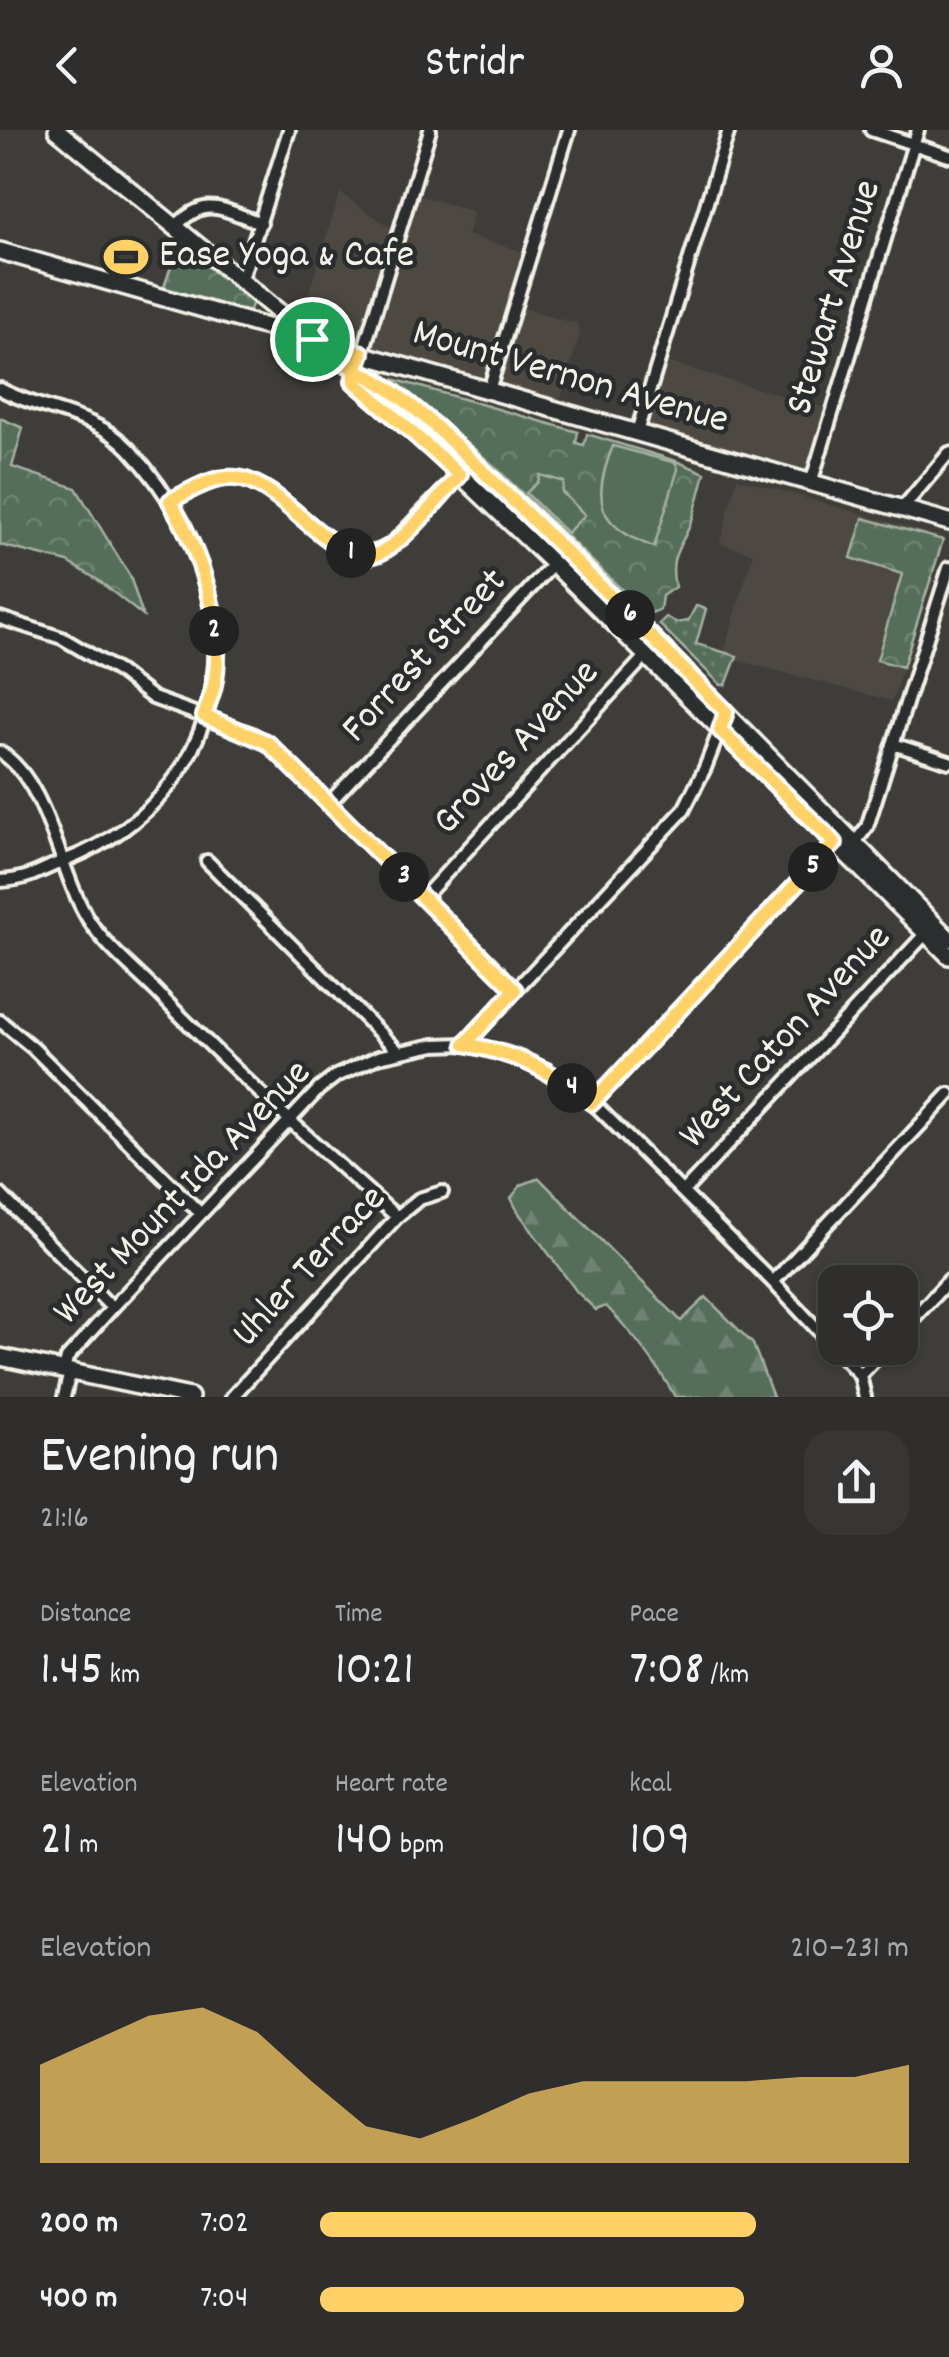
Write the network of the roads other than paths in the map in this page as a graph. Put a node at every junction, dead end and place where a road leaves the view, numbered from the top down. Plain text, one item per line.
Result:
1 (289, 130) edge
2 (430, 130) edge
3 (569, 130) edge
4 (729, 130) edge
5 (871, 130) edge
6 (918, 130) edge
7 (68, 132) edge
8 (914, 144) junction
9 (949, 156) edge
10 (261, 223) junction
11 (175, 227) junction
12 (0, 251) edge
13 (242, 282) junction
14 (312, 339) junction
15 (362, 353) junction
16 (356, 370) junction
17 (0, 389) edge
18 (489, 390) junction
19 (423, 429) junction
20 (637, 432) junction
21 (949, 453) edge
22 (472, 461) junction
23 (460, 475) junction
24 (811, 483) junction
25 (170, 501) junction
26 (901, 510) junction
27 (949, 522) edge
28 (560, 557) junction
29 (949, 568) edge
30 (0, 618) edge
31 (658, 643) junction
32 (645, 656) junction
33 (726, 712) junction
34 (204, 716) junction
35 (720, 730) junction
36 (892, 744) junction
37 (0, 752) edge
38 (949, 762) edge
39 (329, 803) junction
40 (845, 843) junction
41 (62, 861) junction
42 (207, 862) dead end
43 (0, 881) edge
44 (424, 897) junction
45 (930, 929) junction
46 (949, 939) edge
47 (949, 956) edge
48 (515, 990) junction
49 (0, 1021) edge
50 (465, 1044) junction
51 (398, 1051) junction
52 (949, 1094) edge
53 (592, 1103) junction
54 (288, 1119) junction
55 (442, 1192) dead end
56 (683, 1192) junction
57 (0, 1194) edge
58 (200, 1213) junction
59 (397, 1217) junction
60 (949, 1280) edge
61 (774, 1282) junction
62 (112, 1308) junction
63 (918, 1314) edge
64 (0, 1357) edge
65 (870, 1365) edge
66 (67, 1371) junction
67 (860, 1375) junction
68 (64, 1397) edge
69 (190, 1397) edge
70 (232, 1397) edge
71 (865, 1397) edge

1 - 10 street
2 - 15 street
3 - 18 street
4 - 20 street
5 - 8 street
6 - 8 street, Stewart Avenue
7 - 11 street
8 - 9 street
8 - 24 street, Stewart Avenue
10 - 11 street
10 - 13 street
11 - 13 street
12 - 14 street, Mount Vernon Avenue
13 - 14 street
14 - 15 street, Mount Vernon Avenue
14 - 16 street
15 - 16 street
15 - 18 street, Mount Vernon Avenue
16 - 19 street
17 - 25 street
18 - 20 street, Mount Vernon Avenue
19 - 22 street
19 - 23 street
20 - 24 street, Mount Vernon Avenue
21 - 26 street
22 - 23 street
22 - 28 street
23 - 25 street
23 - 28 street
24 - 26 street, Mount Vernon Avenue
25 - 34 street
26 - 27 street, Mount Vernon Avenue
28 - 31 street
28 - 32 street
28 - 39 street, Forrest Street
29 - 36 street
30 - 34 street
31 - 32 street, Groves Avenue
31 - 33 street
32 - 35 street
32 - 44 street, Groves Avenue
33 - 35 street
33 - 40 street
34 - 39 street
34 - 41 street
35 - 40 street
35 - 48 street
36 - 38 street
36 - 40 street
37 - 41 street
39 - 44 street
40 - 45 street
40 - 53 street
41 - 43 street
41 - 54 street
42 - 51 street
44 - 48 street
45 - 46 street
45 - 47 street
45 - 56 street, West Caton Avenue
48 - 50 street
49 - 58 street
50 - 51 street, West Mount Ida Avenue
50 - 53 street, West Mount Ida Avenue
51 - 54 street, West Mount Ida Avenue
52 - 61 street
53 - 56 street, West Mount Ida Avenue
54 - 58 street, West Mount Ida Avenue
54 - 59 street
55 - 59 street, Uhler Terrace
56 - 61 street, West Mount Ida Avenue
57 - 62 street
58 - 62 street, West Mount Ida Avenue
59 - 70 street, Uhler Terrace
60 - 63 street
61 - 67 street, West Mount Ida Avenue
62 - 66 street, West Mount Ida Avenue
64 - 66 street
65 - 67 street
66 - 68 street
66 - 69 street
67 - 71 street

